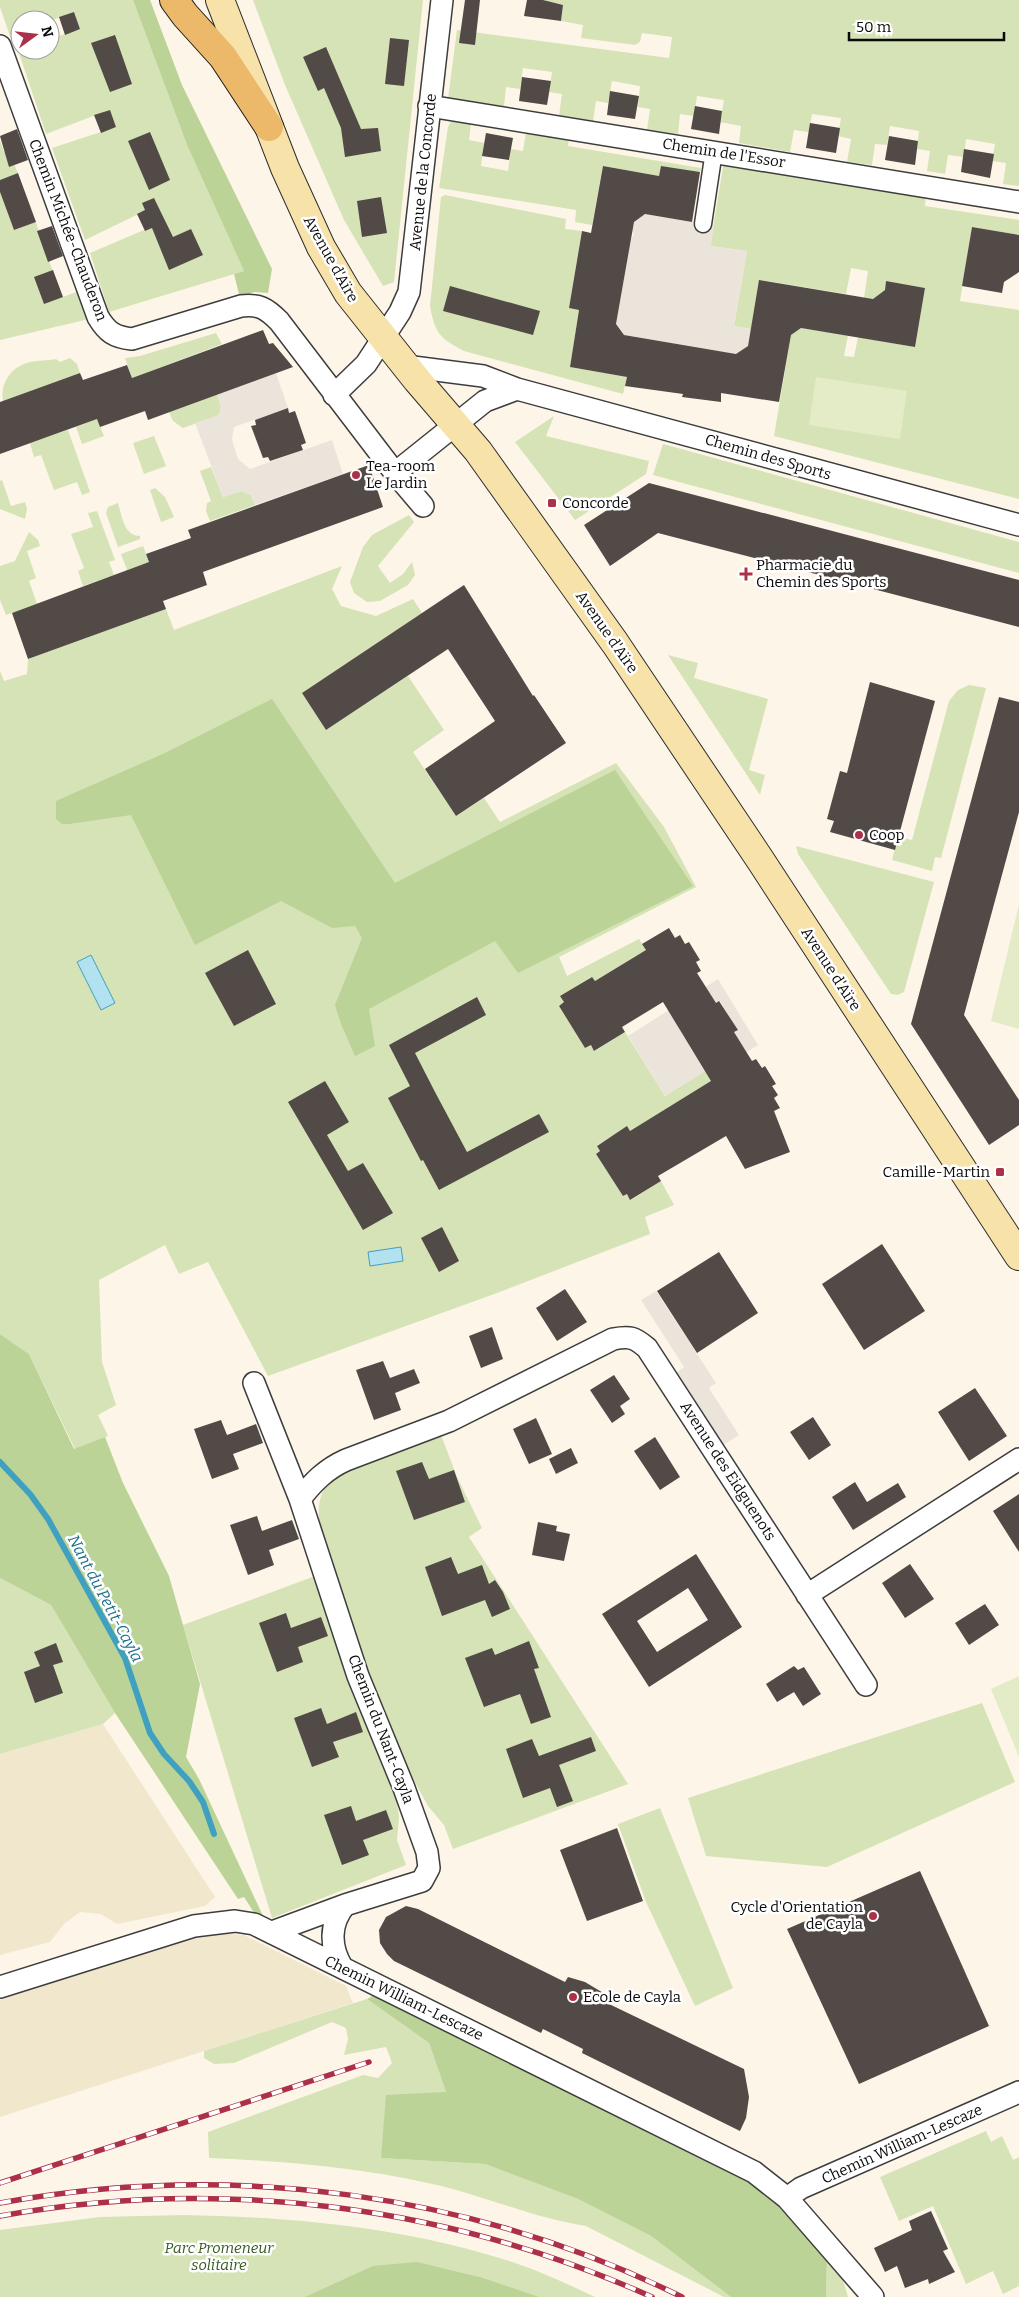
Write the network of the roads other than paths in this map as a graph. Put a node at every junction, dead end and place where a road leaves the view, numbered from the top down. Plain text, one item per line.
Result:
1 (174, 0) edge
2 (220, 0) edge
3 (442, 0) edge
4 (0, 46) edge
5 (429, 106) junction
6 (269, 127) junction
7 (714, 151) junction
8 (1019, 202) edge
9 (702, 224) dead end
10 (382, 338) junction
11 (406, 366) junction
12 (517, 389) junction
13 (334, 395) junction
14 (455, 424) junction
15 (395, 473) junction
16 (423, 506) dead end
17 (1019, 525) edge
18 (1019, 1256) edge
19 (254, 1383) dead end
20 (1019, 1459) edge
21 (300, 1499) junction
22 (807, 1595) junction
23 (866, 1685) dead end
24 (345, 1906) junction
25 (272, 1932) junction
26 (342, 1968) junction
27 (0, 1988) edge
28 (1019, 2092) edge
29 (787, 2198) junction
30 (874, 2297) edge

1 - 6 main road
2 - 6 main road, Avenue d'Aïre
3 - 5 street, Avenue de la Concorde
4 - 13 street, Chemin Michée-Chauderon
5 - 7 street, Chemin de l'Essor
5 - 10 street, Avenue de la Concorde
6 - 10 main road, Avenue d'Aïre
7 - 8 street, Chemin de l'Essor
7 - 9 street
10 - 11 main road, Avenue d'Aïre
10 - 13 street, Avenue de la Concorde
11 - 12 street, Chemin des Sports
11 - 14 main road, Avenue d'Aïre
12 - 14 street
12 - 17 street, Chemin des Sports
13 - 15 street, Chemin Michée-Chauderon
14 - 15 street
14 - 18 main road, Avenue d'Aïre
15 - 16 street, Chemin Michée-Chauderon
19 - 21 street, Chemin du Nant-Cayla
20 - 22 street
21 - 22 street, Avenue des Eidguenots
21 - 24 street, Chemin du Nant-Cayla
22 - 23 street, Avenue des Eidguenots
24 - 25 street, Chemin du Nant-Cayla
24 - 26 street
25 - 26 street, Chemin William-Lescaze
25 - 27 street, Chemin William-Lescaze
26 - 29 street, Chemin William-Lescaze
28 - 29 street, Chemin William-Lescaze
29 - 30 street, Chemin William-Lescaze

